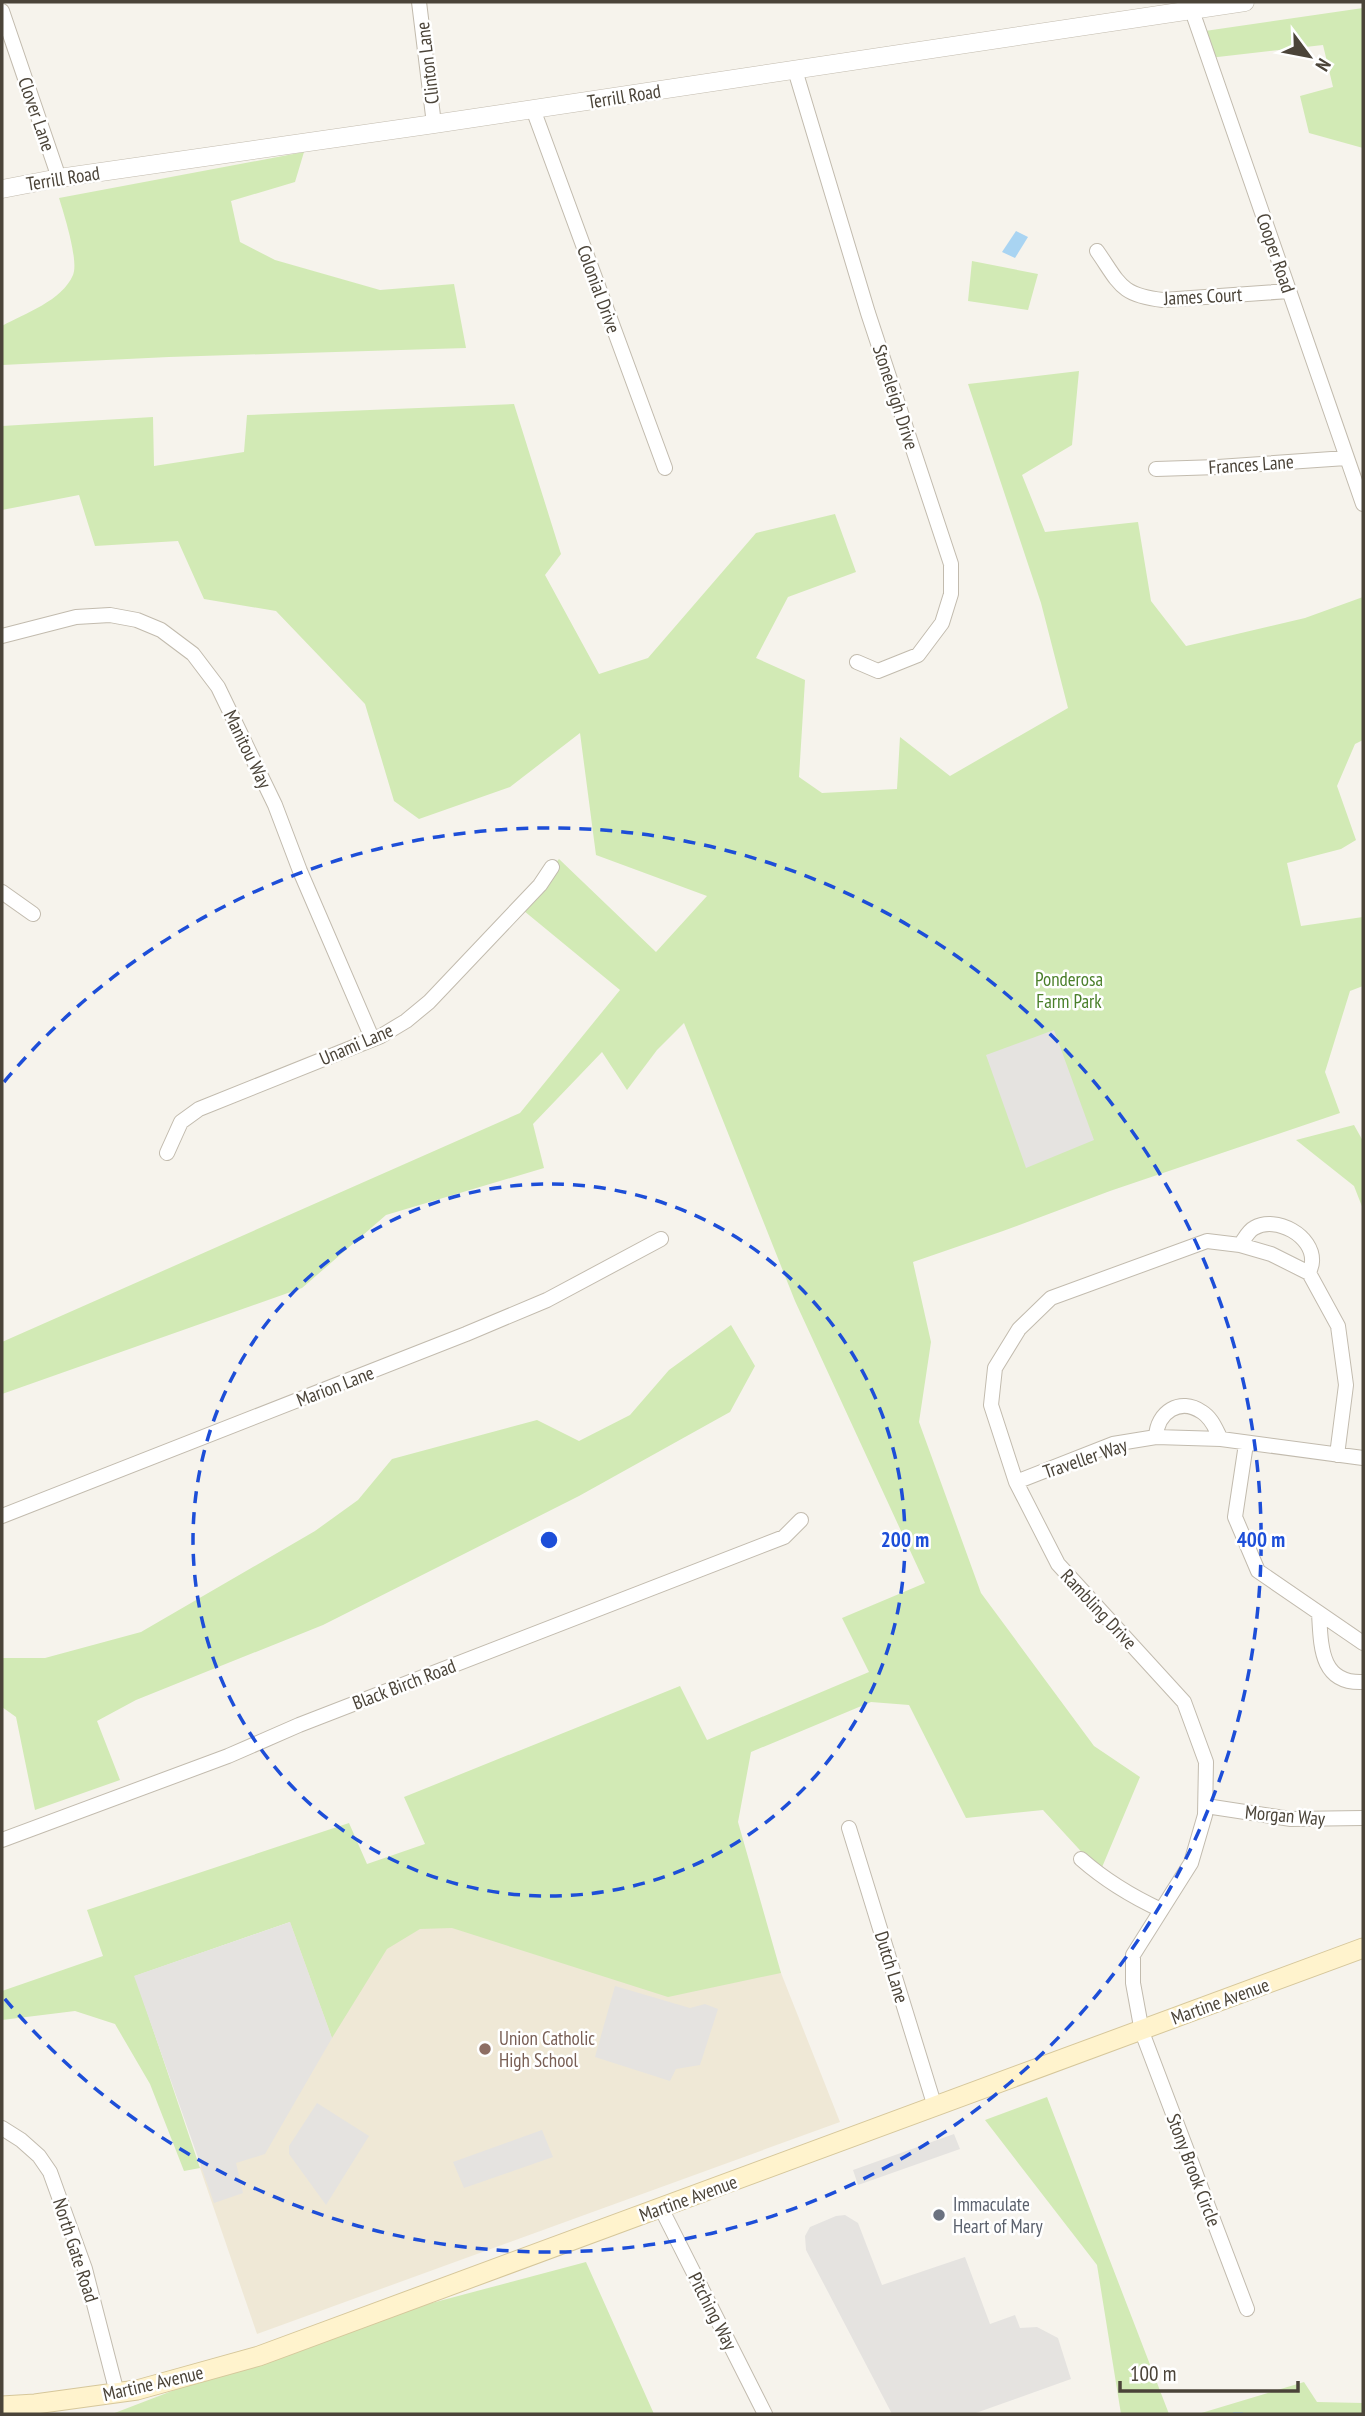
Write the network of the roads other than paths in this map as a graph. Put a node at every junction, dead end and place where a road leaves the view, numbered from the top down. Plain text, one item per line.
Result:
1 (419, 2) edge
2 (1245, 2) edge
3 (1191, 6) edge
4 (2, 11) edge
5 (795, 70) junction
6 (533, 109) junction
7 (434, 124) junction
8 (59, 178) junction
9 (2, 189) edge
10 (1097, 251) dead end
11 (1289, 291) junction
12 (1346, 458) junction
13 (665, 468) dead end
14 (1156, 469) dead end
15 (1363, 504) edge
16 (2, 636) edge
17 (857, 662) dead end
18 (552, 867) dead end
19 (2, 891) edge
20 (33, 914) dead end
21 (372, 1038) junction
22 (167, 1153) dead end
23 (662, 1238) dead end
24 (1240, 1245) junction
25 (1308, 1273) junction
26 (1156, 1437) junction
27 (1221, 1440) junction
28 (1246, 1444) junction
29 (1337, 1455) junction
30 (1363, 1458) edge
31 (1016, 1482) junction
32 (2, 1516) edge
33 (802, 1520) dead end
34 (1319, 1613) junction
35 (1363, 1643) edge
36 (1363, 1682) edge
37 (1206, 1806) junction
38 (1363, 1818) edge
39 (849, 1828) dead end
40 (2, 1840) edge
41 (1080, 1859) dead end
42 (1161, 1910) junction
43 (1363, 1948) edge
44 (1141, 2030) junction
45 (935, 2106) junction
46 (2, 2128) edge
47 (661, 2208) junction
48 (1247, 2309) dead end
49 (117, 2393) junction
50 (2, 2406) edge
51 (765, 2414) edge

1 - 7 street, Clinton Lane
2 - 3 street, Terrill Road
3 - 5 street, Terrill Road
3 - 11 street, Cooper Road
4 - 8 street, Clover Lane
5 - 6 street, Terrill Road
5 - 17 street, Stoneleigh Drive
6 - 7 street, Terrill Road
6 - 13 street, Colonial Drive
7 - 8 street, Terrill Road
8 - 9 street, Terrill Road
10 - 11 street, James Court
11 - 12 street, Cooper Road
12 - 14 street, Frances Lane
12 - 15 street, Cooper Road
16 - 21 street, Manitou Way
18 - 21 street, Unami Lane
19 - 20 street
21 - 22 street, Unami Lane
23 - 32 street, Marion Lane
24 - 25 street, Rambling Drive
24 - 25 street
24 - 31 street, Rambling Drive
25 - 29 street
26 - 27 street, Traveller Way
26 - 27 street
26 - 31 street, Traveller Way
27 - 28 street, Traveller Way
28 - 29 street, Traveller Way
28 - 34 street
29 - 30 street, Traveller Way
31 - 37 street, Rambling Drive
33 - 40 street, Black Birch Road
34 - 35 street
34 - 36 street
37 - 38 street, Morgan Way
37 - 42 street, Rambling Drive
39 - 45 street, Dutch Lane
41 - 42 street
42 - 44 street, Rambling Drive
43 - 44 main road, Martine Avenue
44 - 45 main road, Martine Avenue
44 - 48 street, Stony Brook Circle
45 - 47 main road, Martine Avenue
46 - 49 street, North Gate Road
47 - 49 main road, Martine Avenue
47 - 51 street, Pitching Way
49 - 50 main road, Martine Avenue

